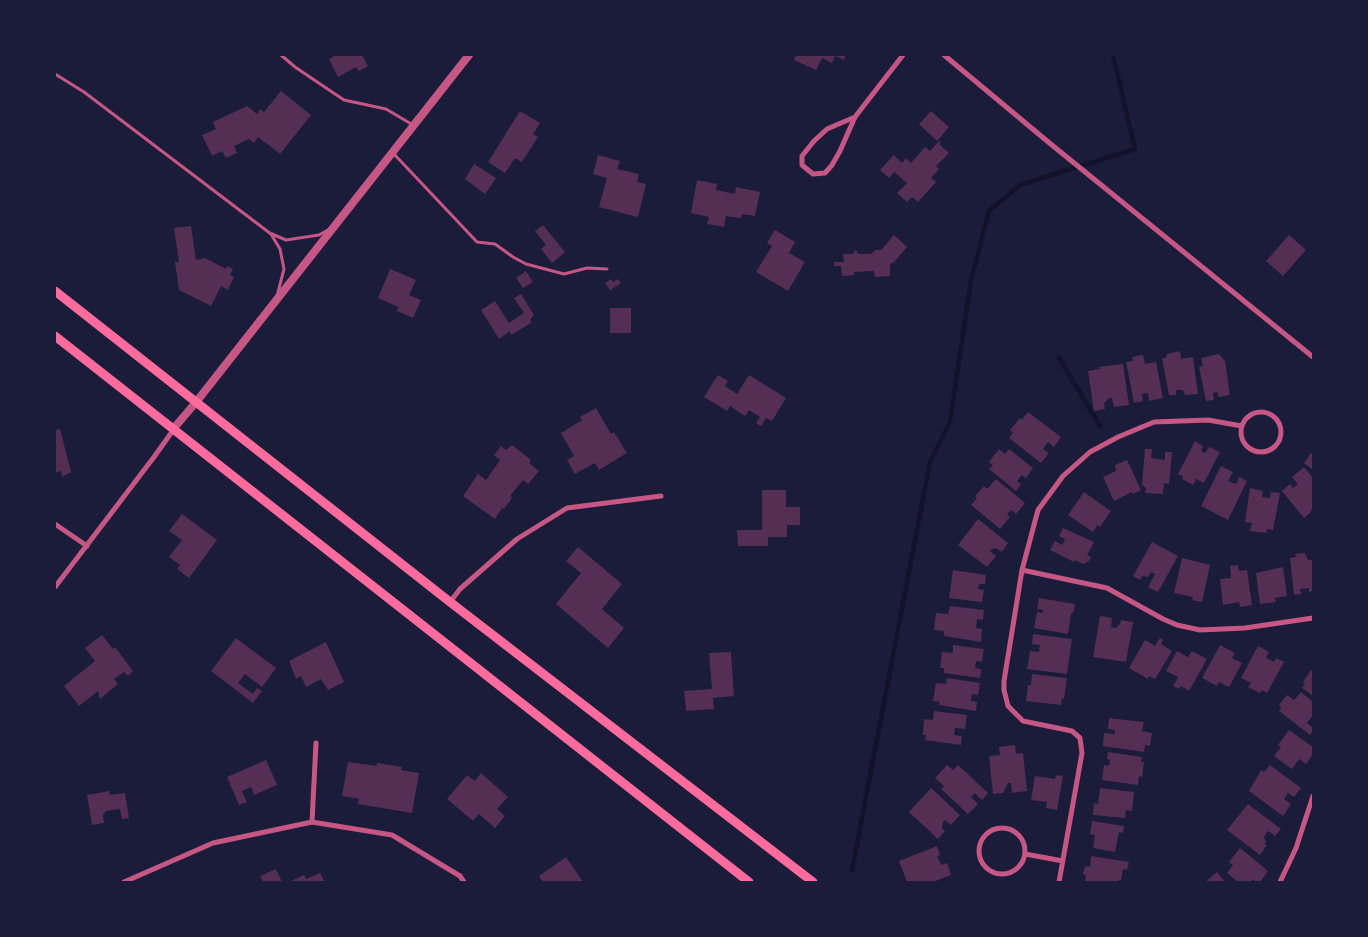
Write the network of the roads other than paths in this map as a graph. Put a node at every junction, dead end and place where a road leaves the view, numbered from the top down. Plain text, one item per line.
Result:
1 (281, 55) edge
2 (469, 55) edge
3 (903, 55) edge
4 (944, 55) edge
5 (55, 74) edge
6 (855, 116) junction
7 (414, 125) junction
8 (392, 153) junction
9 (335, 226) junction
10 (271, 234) junction
11 (607, 269) dead end
12 (55, 291) edge
13 (276, 301) junction
14 (55, 336) edge
15 (1313, 358) edge
16 (197, 402) junction
17 (1242, 426) junction
18 (174, 428) junction
19 (661, 496) dead end
20 (55, 524) edge
21 (87, 546) junction
22 (1022, 570) junction
23 (55, 587) edge
24 (450, 602) junction
25 (1313, 618) edge
26 (316, 744) dead end
27 (1313, 796) edge
28 (312, 822) junction
29 (1025, 854) junction
30 (1062, 861) junction
31 (124, 882) edge
32 (464, 882) edge
33 (749, 882) edge
34 (813, 882) edge
35 (1059, 882) edge
36 (1280, 882) edge

1 - 7 lane
2 - 7 street
3 - 6 street
4 - 15 street
5 - 10 lane
6 - 6 street
7 - 8 street
8 - 9 street
8 - 11 lane
9 - 10 lane
9 - 13 street
10 - 13 lane
12 - 16 main road
13 - 16 street
14 - 18 main road
16 - 18 street
16 - 24 main road
17 - 17 street
17 - 22 street
18 - 21 street
18 - 33 main road
19 - 24 street
20 - 21 street
21 - 23 street
22 - 25 street
22 - 30 street
24 - 34 main road
26 - 28 street
27 - 36 street
28 - 31 street
28 - 32 street
29 - 29 street
29 - 30 street
30 - 35 street

